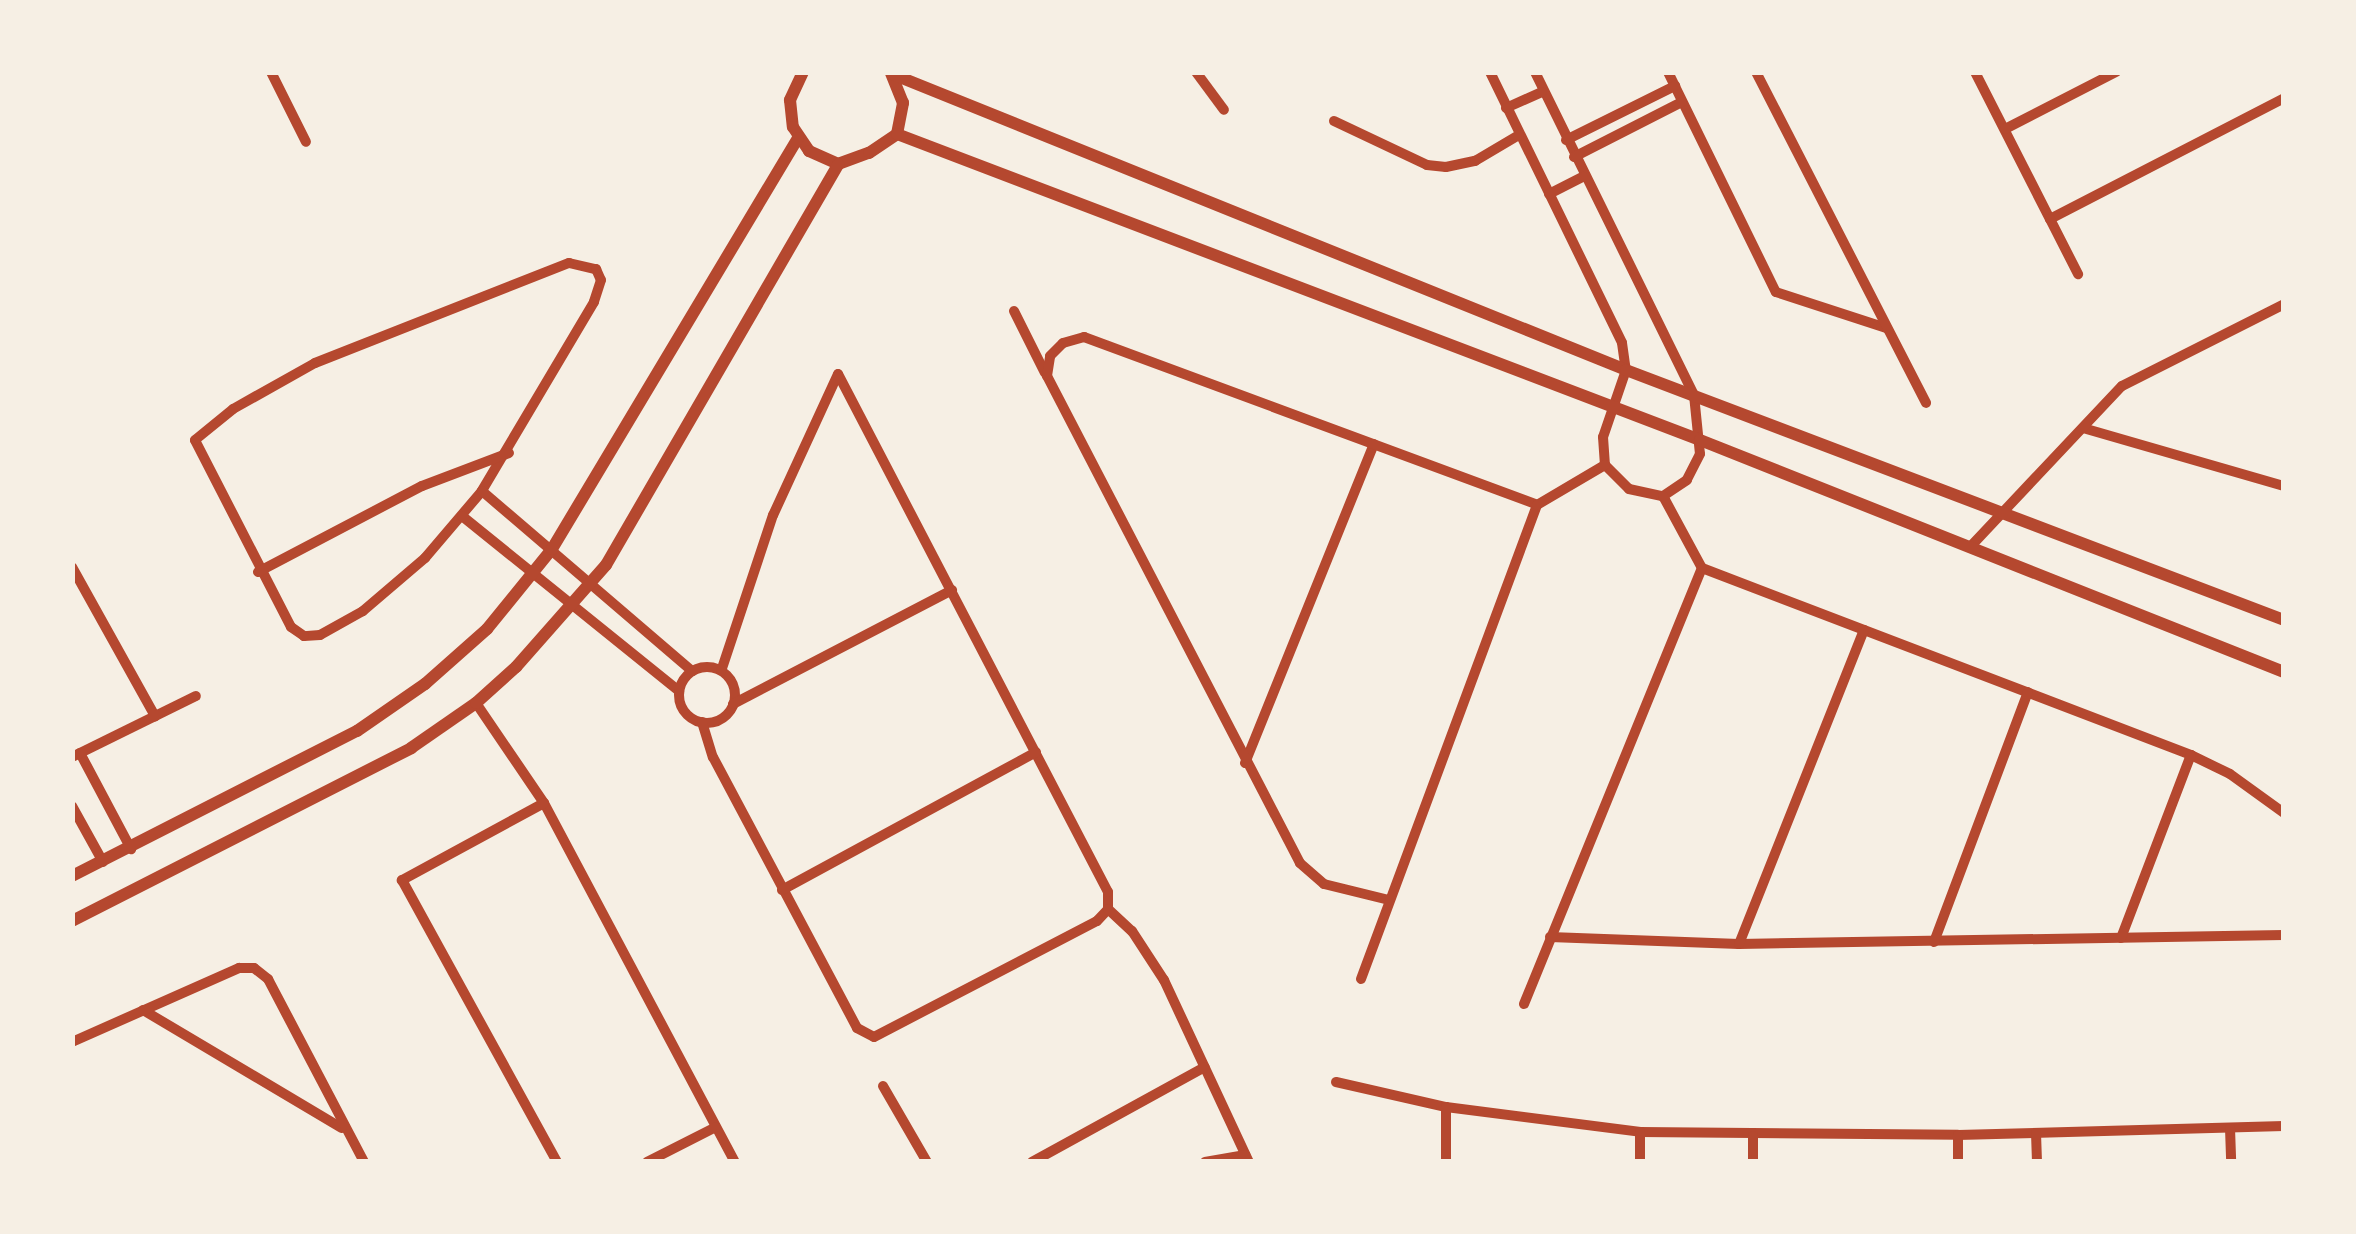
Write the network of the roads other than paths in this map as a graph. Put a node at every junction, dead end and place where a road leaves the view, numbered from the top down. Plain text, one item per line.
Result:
1 (271, 72) edge
2 (790, 72) edge
3 (803, 72) edge
4 (1196, 72) edge
5 (1490, 72) edge
6 (1534, 72) edge
7 (1668, 72) edge
8 (1756, 72) edge
9 (1976, 72) edge
10 (2116, 72) edge
11 (891, 73) edge
12 (1675, 86) junction
13 (794, 88) junction
14 (1542, 92) junction
15 (2284, 98) edge
16 (1682, 102) junction
17 (1505, 108) junction
18 (1224, 110) dead end
19 (1334, 121) dead end
20 (2005, 129) junction
21 (897, 134) junction
22 (1519, 135) junction
23 (798, 139) junction
24 (1565, 140) junction
25 (306, 142) dead end
26 (1574, 157) junction
27 (838, 164) junction
28 (1583, 177) junction
29 (1549, 194) junction
30 (2050, 219) junction
31 (2078, 274) dead end
32 (2284, 304) edge
33 (1014, 311) dead end
34 (1886, 328) junction
35 (1626, 370) junction
36 (1047, 376) junction
37 (1694, 395) junction
38 (1926, 403) dead end
39 (1613, 406) junction
40 (2083, 428) junction
41 (1700, 440) junction
42 (1374, 444) junction
43 (508, 453) junction
44 (1605, 464) junction
45 (2284, 486) edge
46 (482, 491) junction
47 (1663, 496) junction
48 (1537, 505) junction
49 (2004, 512) junction
50 (463, 516) junction
51 (1971, 546) junction
52 (552, 549) junction
53 (72, 567) edge
54 (1702, 568) junction
55 (258, 572) junction
56 (532, 575) junction
57 (593, 583) junction
58 (85, 590) junction
59 (952, 590) junction
60 (72, 597) edge
61 (572, 610) junction
62 (2284, 620) edge
63 (1864, 630) junction
64 (692, 671) junction
65 (721, 671) junction
66 (2284, 672) edge
67 (679, 691) junction
68 (2028, 692) junction
69 (196, 696) dead end
70 (476, 703) junction
71 (733, 704) junction
72 (154, 716) junction
73 (702, 722) junction
74 (1036, 752) junction
75 (76, 755) edge
76 (2191, 755) junction
77 (1245, 763) junction
78 (544, 803) junction
79 (72, 806) edge
80 (2284, 813) edge
81 (131, 849) junction
82 (103, 862) junction
83 (72, 877) edge
84 (782, 890) junction
85 (1389, 900) junction
86 (1108, 909) junction
87 (72, 922) edge
88 (2284, 934) edge
89 (1550, 937) junction
90 (2121, 938) junction
91 (1934, 942) junction
92 (1739, 944) junction
93 (1361, 979) dead end
94 (1524, 1004) dead end
95 (143, 1010) junction
96 (72, 1042) edge
97 (1204, 1067) junction
98 (1336, 1082) dead end
99 (883, 1086) dead end
100 (1446, 1107) junction
101 (2284, 1126) edge
102 (716, 1127) junction
103 (2230, 1127) junction
104 (345, 1130) junction
105 (1640, 1132) junction
106 (2036, 1133) junction
107 (1958, 1135) junction
108 (1753, 1136) junction
109 (1247, 1158) edge
110 (364, 1162) edge
111 (557, 1162) edge
112 (647, 1162) edge
113 (735, 1162) edge
114 (927, 1162) edge
115 (1032, 1162) edge
116 (1205, 1162) edge
117 (1446, 1162) edge
118 (1640, 1162) edge
119 (1754, 1162) edge
120 (1958, 1162) edge
121 (2037, 1162) edge
122 (2231, 1162) edge

1 - 25 street
2 - 13 street
3 - 13 street
4 - 18 street
5 - 17 street
6 - 14 street
7 - 12 street
8 - 34 street
9 - 20 street
10 - 20 street
11 - 21 street
11 - 35 street
12 - 16 street
12 - 24 street
13 - 23 street
14 - 17 street
14 - 24 street
15 - 30 street
16 - 26 street
16 - 34 street
17 - 22 street
19 - 22 street
20 - 30 street
21 - 27 street
21 - 39 street
22 - 29 street
23 - 27 street
23 - 52 street
24 - 26 street
26 - 28 street
27 - 57 street
28 - 29 street
28 - 37 street
29 - 35 street
30 - 31 street
32 - 40 street
33 - 36 street
34 - 38 street
35 - 37 street
35 - 39 street
36 - 42 street
36 - 77 street
37 - 41 street
37 - 49 street
39 - 41 street
39 - 44 street
40 - 45 street
40 - 49 street
41 - 47 street
41 - 51 street
42 - 48 street
42 - 77 street
43 - 46 street
43 - 55 street
43 - 55 street
44 - 47 street
44 - 48 street
46 - 50 street
46 - 52 street
47 - 54 street
48 - 85 street
49 - 51 street
49 - 62 street
50 - 55 street
50 - 56 street
51 - 66 street
52 - 56 street
52 - 57 street
53 - 58 street
54 - 63 street
54 - 89 street
56 - 61 street
56 - 81 street
57 - 61 street
57 - 64 street
58 - 60 street
58 - 72 street
59 - 65 street
59 - 71 street
59 - 74 street
61 - 67 street
61 - 70 street
63 - 68 street
63 - 92 street
64 - 65 street
64 - 67 street
65 - 71 street
67 - 73 street
68 - 76 street
68 - 91 street
69 - 72 street
70 - 78 street
70 - 87 street
71 - 73 street
72 - 75 street
73 - 84 street
74 - 84 street
74 - 86 street
75 - 81 street
76 - 80 street
76 - 90 street
77 - 85 street
78 - 102 street
78 - 111 street
79 - 82 street
81 - 82 street
82 - 83 street
84 - 86 street
85 - 93 street
86 - 97 street
88 - 90 street
89 - 92 street
89 - 94 street
90 - 91 street
91 - 92 street
95 - 96 street
95 - 104 street
95 - 104 street
97 - 109 street
97 - 115 street
98 - 100 street
99 - 114 street
100 - 105 street
100 - 117 street
101 - 103 street
102 - 112 street
102 - 113 street
103 - 106 street
103 - 122 street
104 - 110 street
105 - 108 street
105 - 118 street
106 - 107 street
106 - 121 street
107 - 108 street
107 - 120 street
108 - 119 street
109 - 116 street

